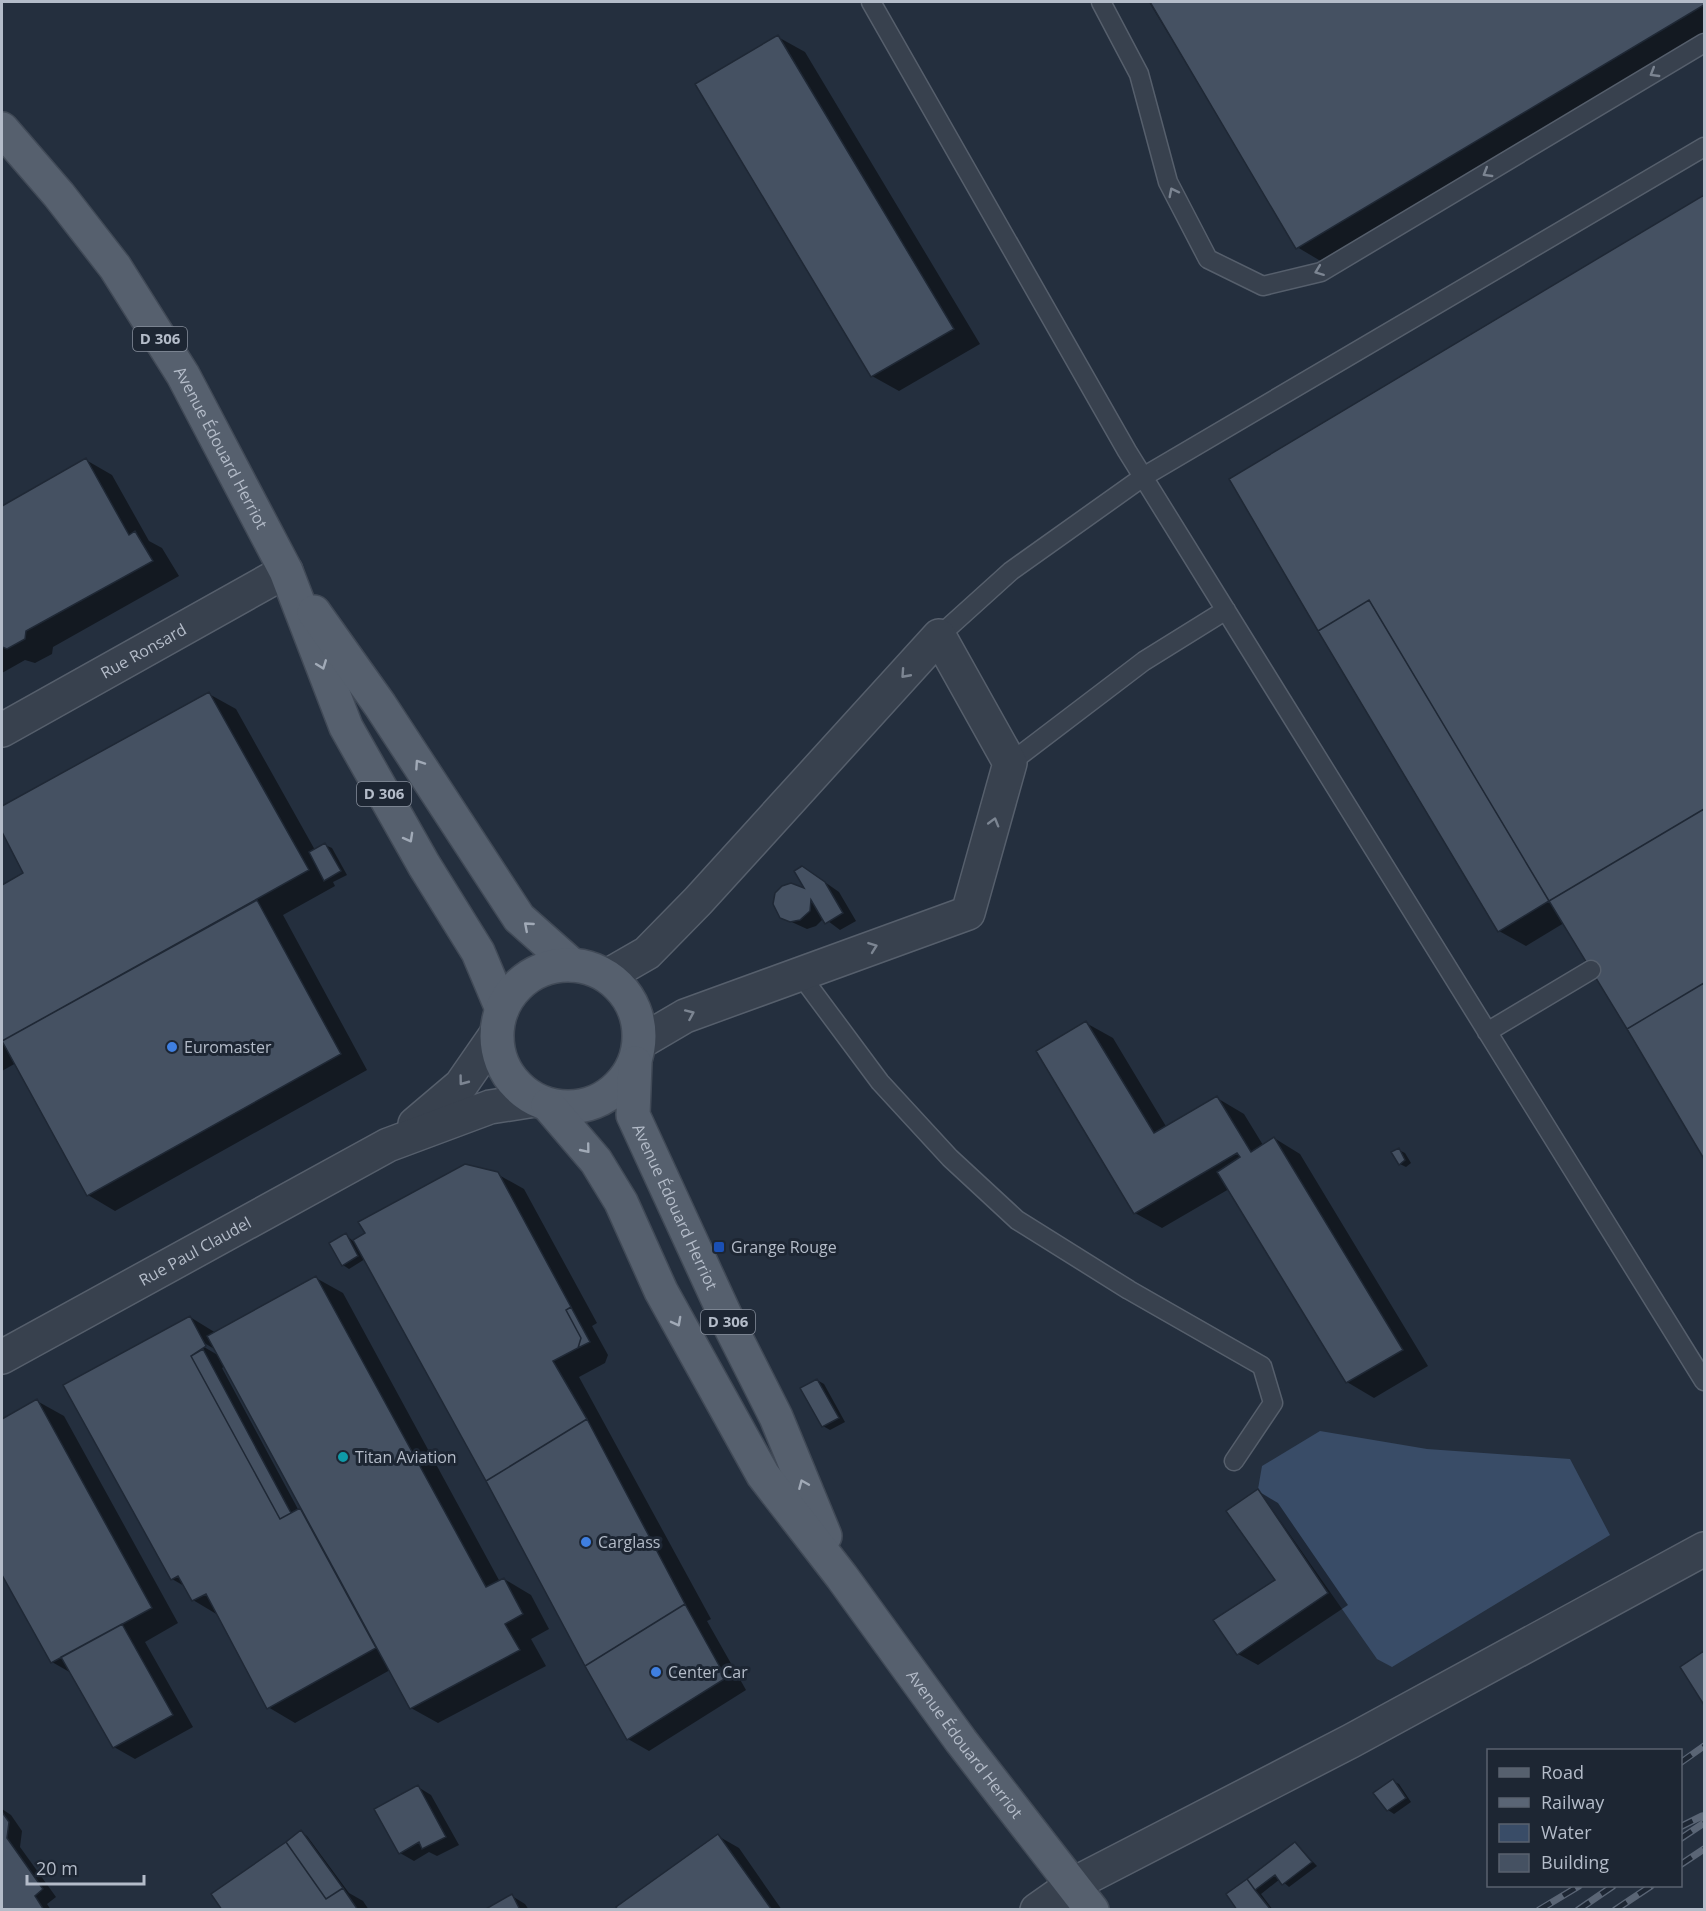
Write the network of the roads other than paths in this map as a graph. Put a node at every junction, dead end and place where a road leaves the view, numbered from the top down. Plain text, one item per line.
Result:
1 (871, 2) edge
2 (1101, 2) edge
3 (1704, 43) edge
4 (2, 129) edge
5 (1704, 147) edge
6 (1143, 477) junction
7 (286, 571) junction
8 (1226, 610) junction
9 (939, 636) junction
10 (2, 730) edge
11 (1010, 763) junction
12 (572, 964) junction
13 (1592, 970) dead end
14 (799, 973) junction
15 (607, 976) junction
16 (499, 1021) junction
17 (1487, 1032) junction
18 (637, 1053) junction
19 (542, 1102) junction
20 (388, 1145) junction
21 (2, 1357) edge
22 (1704, 1381) edge
23 (1234, 1461) dead end
24 (1704, 1549) edge
25 (842, 1577) junction
26 (1083, 1897) edge
27 (1036, 1910) edge

1 - 6 lane
3 -> 2 lane
4 - 7 main road, Avenue Édouard Herriot / D 306
5 - 6 lane
6 - 8 lane
6 - 9 lane
7 - 10 street, Rue Ronsard
12 -> 7 main road, Avenue Édouard Herriot / D 306
7 -> 16 main road, Avenue Édouard Herriot / D 306
8 - 11 lane
8 - 17 lane
9 - 11 street
9 -> 15 street
14 -> 11 street
12 - 15 main road
12 - 16 main road
13 - 17 lane
18 -> 14 street
14 - 23 lane
15 - 18 main road
16 - 19 main road
16 -> 20 street, Rue Paul Claudel
17 - 22 lane
18 - 19 main road
25 -> 18 main road, Avenue Édouard Herriot / D 306
19 - 20 street, Rue Paul Claudel
19 -> 25 main road, Avenue Édouard Herriot / D 306
20 - 21 street, Rue Paul Claudel
24 - 26 street
25 - 26 main road, Avenue Édouard Herriot / D 306
26 - 27 street

